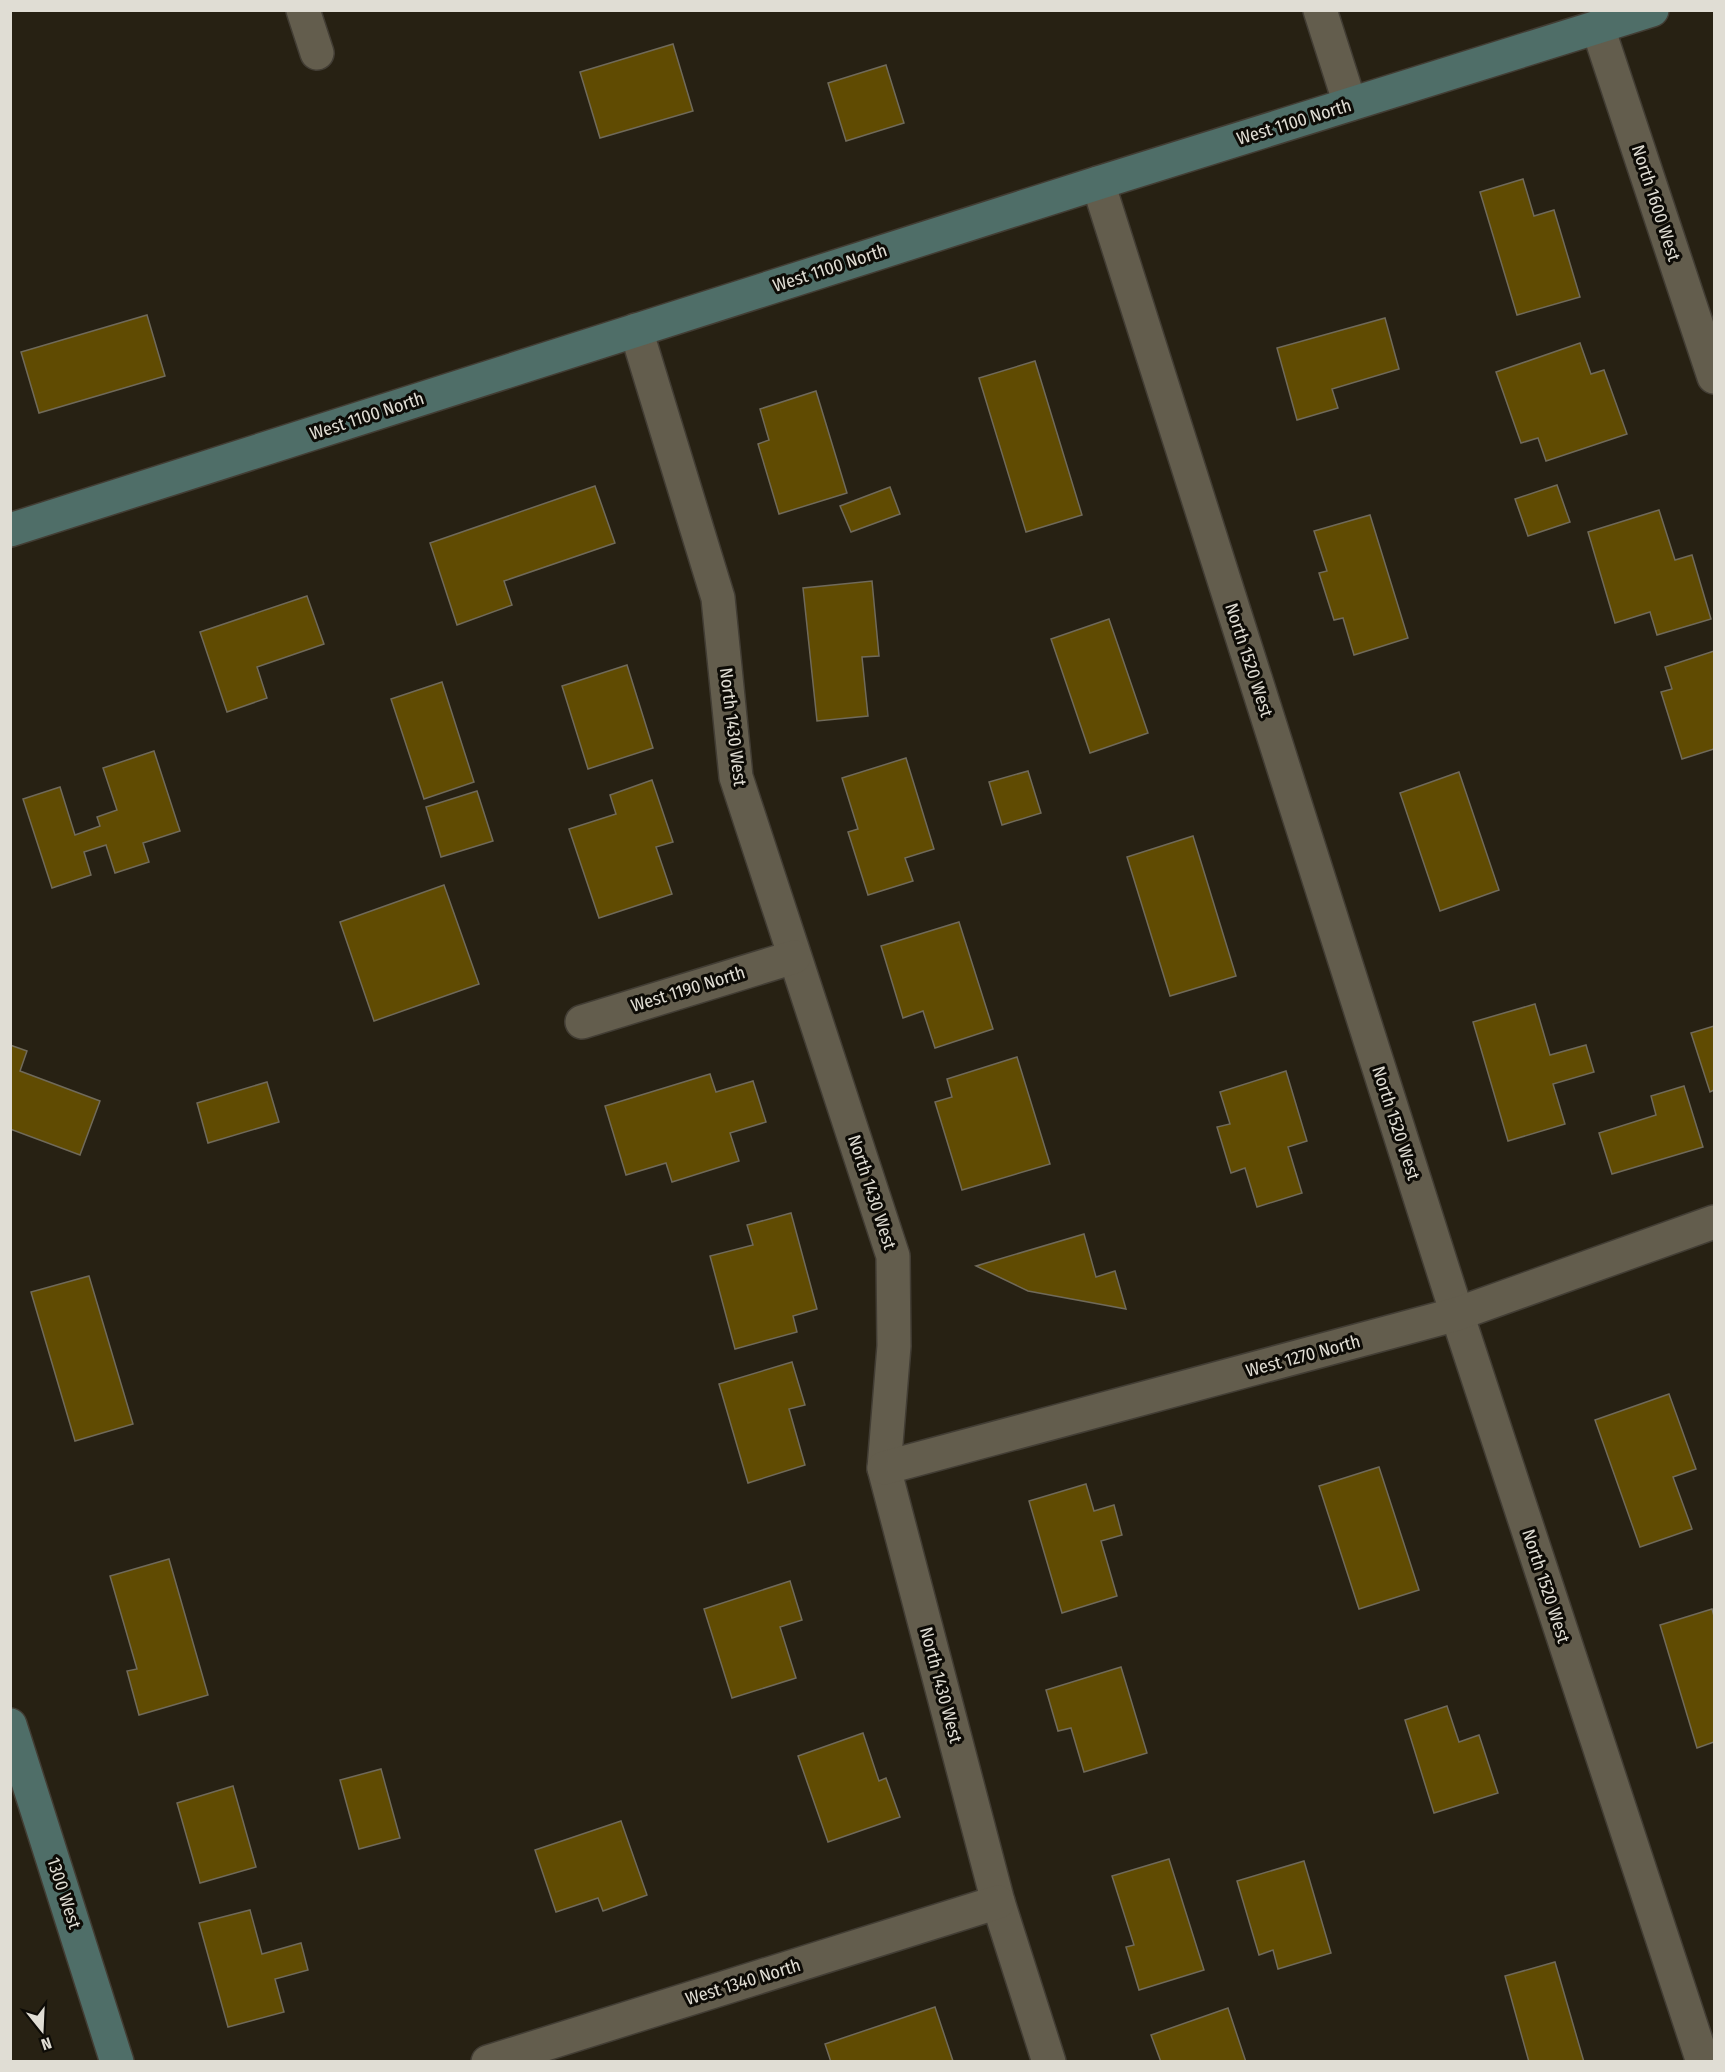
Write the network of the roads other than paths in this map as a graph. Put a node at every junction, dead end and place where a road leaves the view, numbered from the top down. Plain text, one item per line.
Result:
1 (303, 10) edge
2 (1320, 10) edge
3 (1652, 10) edge
4 (1599, 28) junction
5 (317, 53) dead end
6 (1350, 104) junction
7 (1098, 183) junction
8 (636, 330) junction
9 (1714, 378) edge
10 (10, 530) edge
11 (794, 957) junction
12 (582, 1022) dead end
13 (1714, 1221) edge
14 (1457, 1314) junction
15 (884, 1468) junction
16 (10, 1725) edge
17 (998, 1902) junction
18 (117, 2061) edge
19 (489, 2061) edge
20 (1049, 2061) edge
21 (1703, 2061) edge

1 - 5 street
2 - 6 street
3 - 4 main road, West 1100 North
4 - 6 main road, West 1100 North
4 - 9 street, North 1600 West
6 - 7 main road, West 1100 North
7 - 8 main road, West 1100 North
7 - 14 street, North 1520 West
8 - 10 main road, West 1100 North
8 - 11 street, North 1430 West
11 - 12 street, West 1190 North
11 - 15 street, North 1430 West
13 - 14 street, West 1270 North
14 - 15 street, West 1270 North
14 - 21 street, North 1520 West
15 - 17 street, North 1430 West
16 - 18 main road, 1300 West
17 - 19 street, West 1340 North
17 - 20 street, North 1430 West

